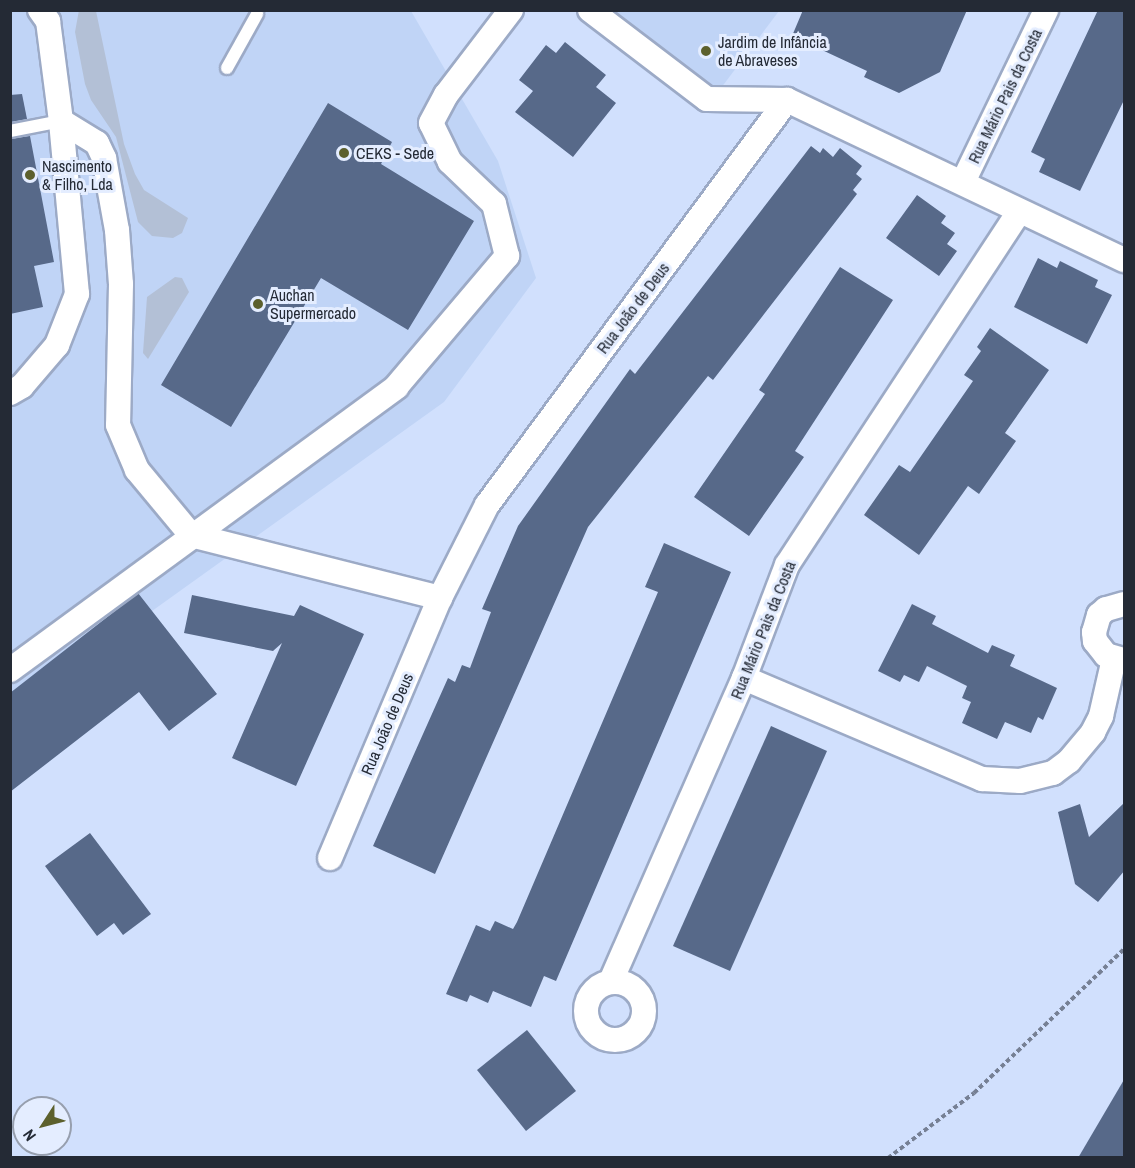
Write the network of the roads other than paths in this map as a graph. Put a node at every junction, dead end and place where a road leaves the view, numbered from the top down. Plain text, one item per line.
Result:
1 (511, 10) edge
2 (590, 10) edge
3 (1046, 10) edge
4 (48, 14) edge
5 (257, 14) dead end
6 (227, 68) dead end
7 (787, 100) junction
8 (61, 121) junction
9 (10, 131) edge
10 (963, 182) junction
11 (1018, 213) junction
12 (1125, 260) edge
13 (10, 393) edge
14 (191, 535) junction
15 (440, 598) junction
16 (1125, 604) edge
17 (1119, 659) edge
18 (10, 670) edge
19 (744, 678) junction
20 (330, 858) dead end
21 (611, 981) dead end

1 - 14 street
2 - 7 street
3 - 10 street, Rua Mário Pais da Costa
4 - 8 street
5 - 6 lane
7 - 10 street
7 - 15 street, Rua João de Deus
8 - 9 lane
8 - 13 street
8 - 14 street
10 - 11 street
11 - 12 street
11 - 19 street, Rua Mário Pais da Costa
14 - 15 street
14 - 18 street
15 - 20 street, Rua João de Deus
16 - 17 street
17 - 19 street
19 - 21 street, Rua Mário Pais da Costa

